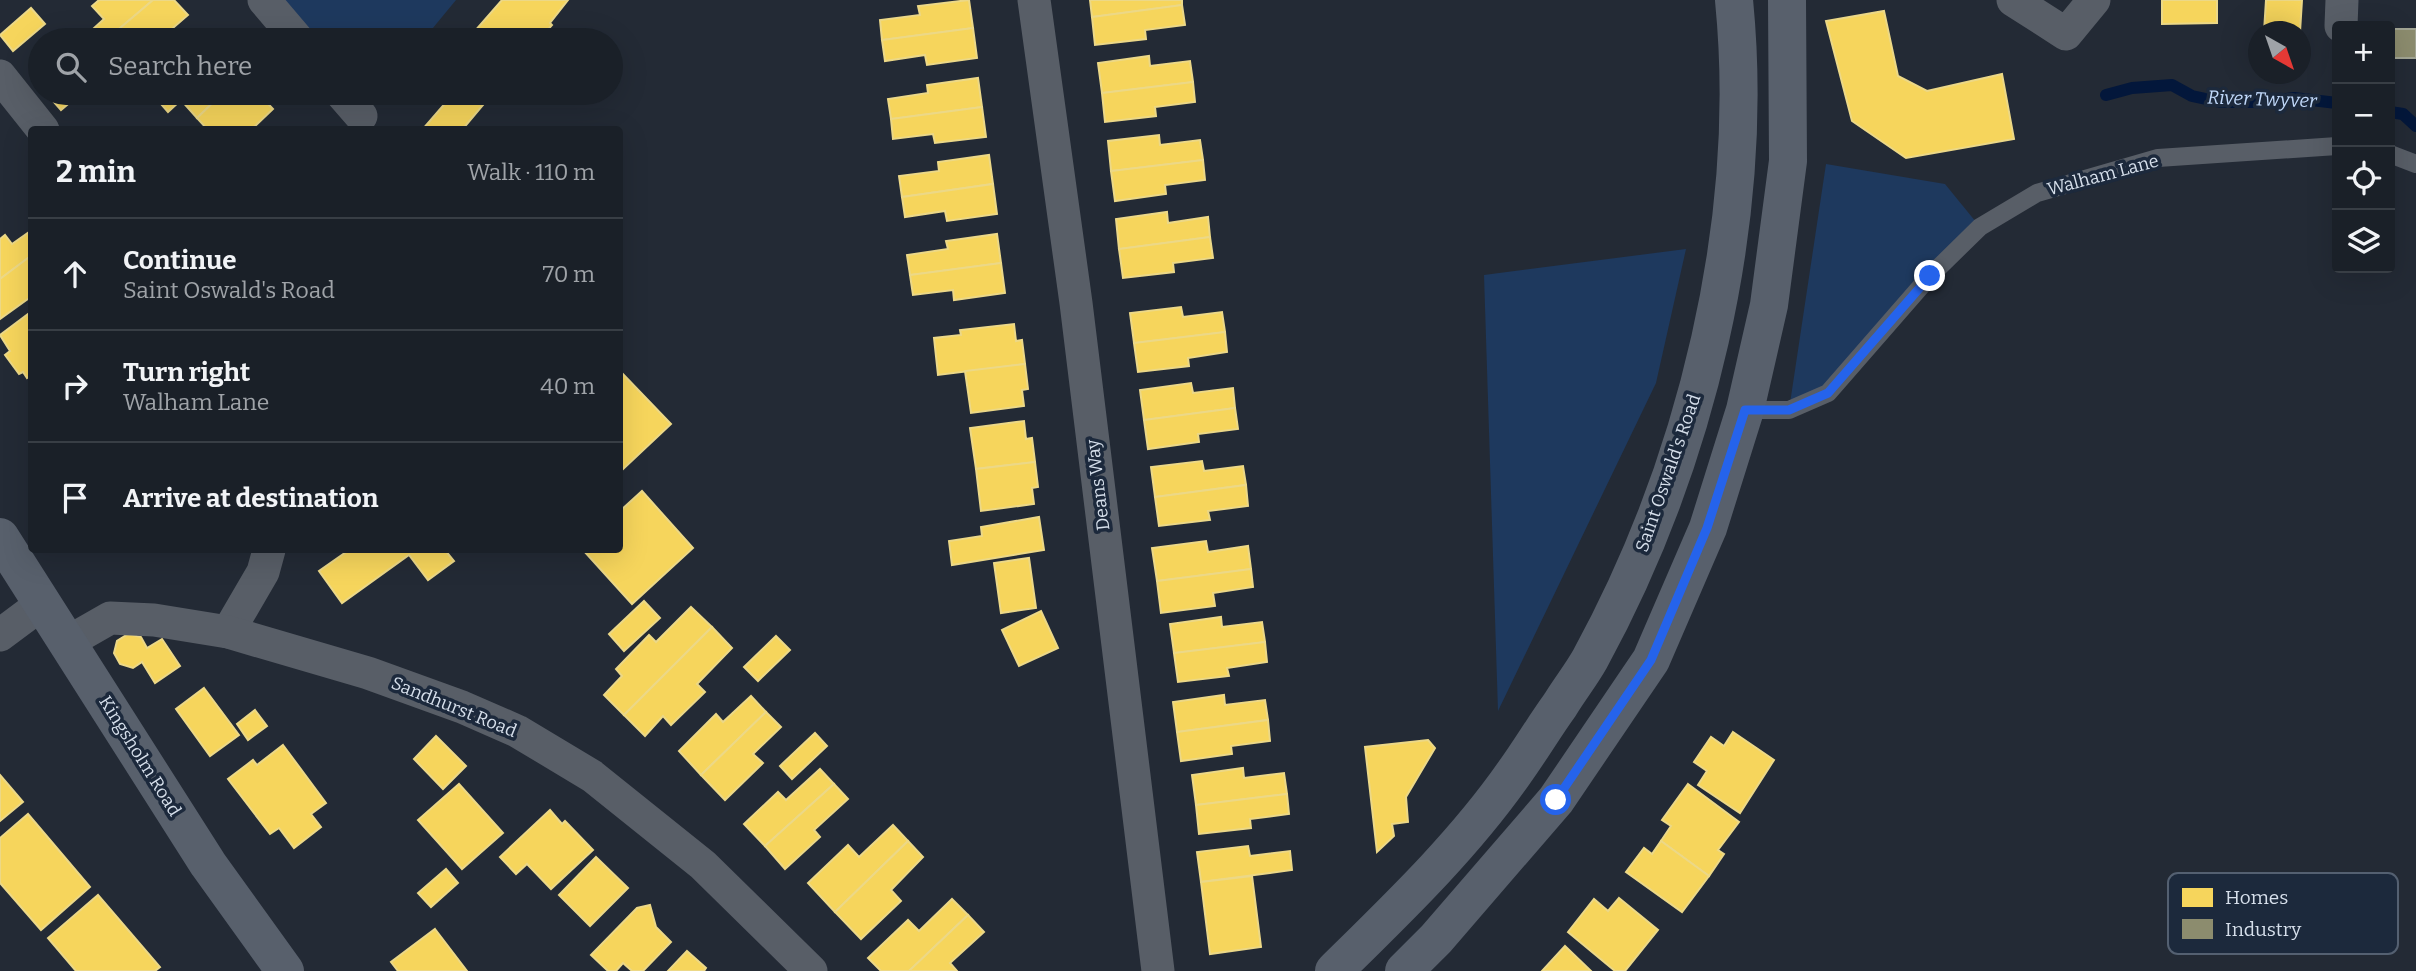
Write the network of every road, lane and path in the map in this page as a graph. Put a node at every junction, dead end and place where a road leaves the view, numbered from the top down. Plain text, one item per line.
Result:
1 (264, 0) edge
2 (1034, 0) edge
3 (1734, 0) edge
4 (1787, 0) edge
5 (2013, 0) edge
6 (2094, 0) edge
7 (2342, 0) edge
8 (2341, 21) edge
9 (288, 28) edge
10 (0, 76) edge
11 (40, 126) edge
12 (2332, 146) edge
13 (2395, 156) edge
14 (2416, 164) edge
15 (1745, 410) junction
16 (0, 537) edge
17 (268, 553) edge
18 (43, 603) junction
19 (228, 632) junction
20 (0, 635) edge
21 (68, 642) junction
22 (285, 971) edge
23 (811, 971) edge
24 (1158, 971) edge
25 (1334, 971) edge
26 (1404, 971) edge

1 - 9 street
2 - 24 street, Deans Way
3 - 25 main road, Saint Oswald's Road
4 - 15 main road
5 - 6 street
7 - 8 street
10 - 11 street
12 - 15 lane, Walham Lane
13 - 14 lane
15 - 26 main road
16 - 18 main road, Kingsholm Road
17 - 19 street
18 - 20 street
18 - 21 main road, Kingsholm Road
19 - 21 street, Sandhurst Road
19 - 23 street, Sandhurst Road
21 - 22 main road, Kingsholm Road

